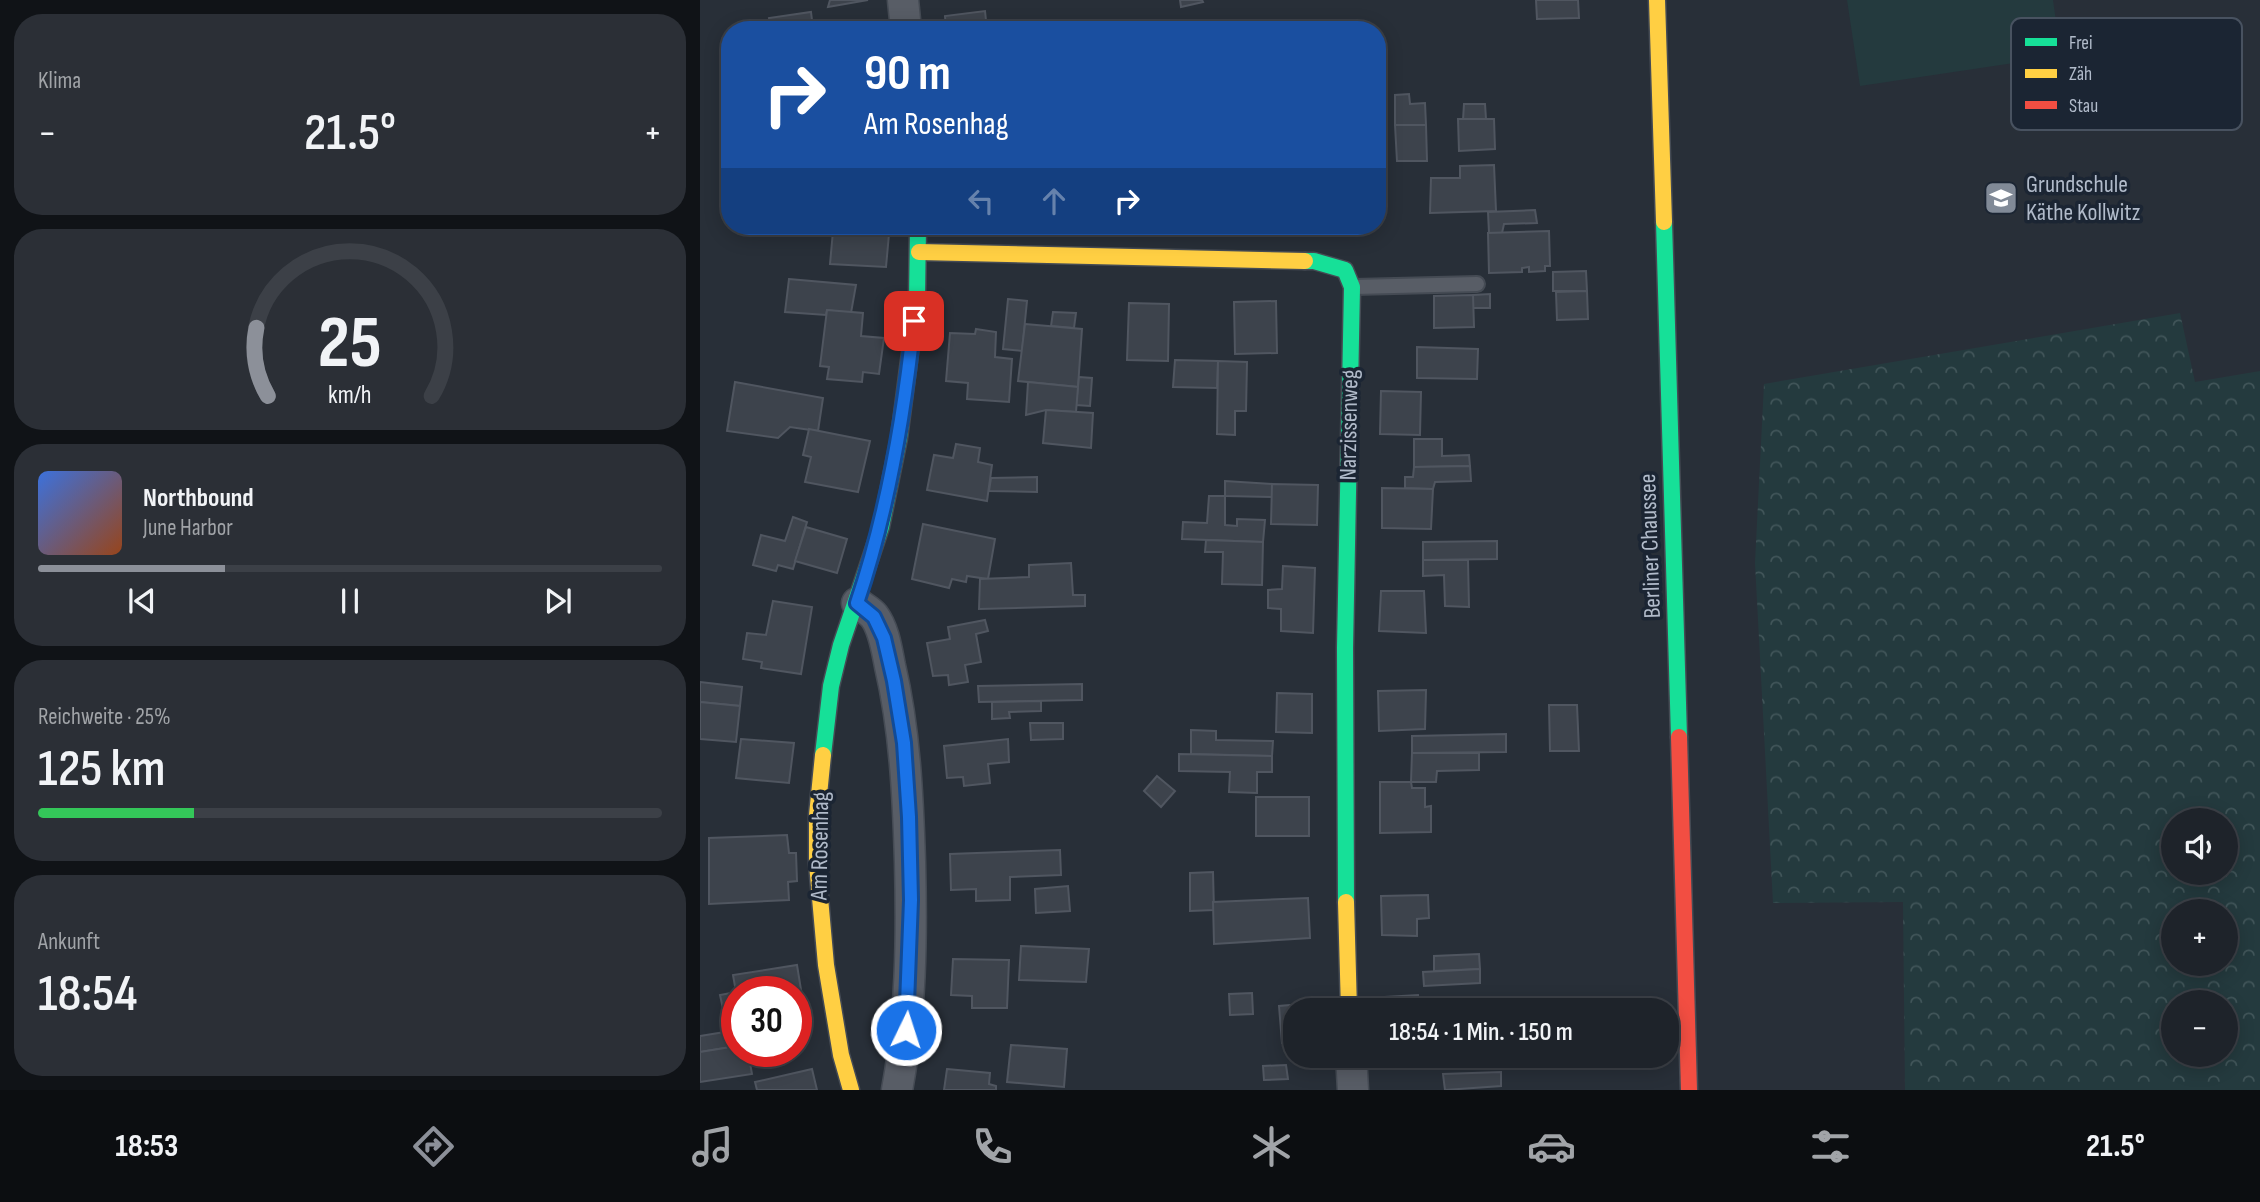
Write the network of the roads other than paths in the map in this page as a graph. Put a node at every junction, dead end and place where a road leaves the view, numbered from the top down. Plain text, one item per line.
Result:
1 (902, 0) edge
2 (1657, 0) edge
3 (905, 21) edge
4 (918, 235) edge
5 (919, 252) junction
6 (1477, 284) dead end
7 (1353, 287) junction
8 (857, 603) junction
9 (1349, 998) edge
10 (1352, 1068) edge
11 (851, 1090) edge
12 (897, 1090) edge
13 (1353, 1090) edge
14 (1689, 1090) edge

1 - 3 street
2 - 14 street, Berliner Chaussee
4 - 5 street, Am Rosenhag
5 - 7 street
5 - 8 street, Am Rosenhag
6 - 7 lane
7 - 9 street, Narzissenweg
8 - 11 street, Am Rosenhag
8 - 12 street
10 - 13 street

